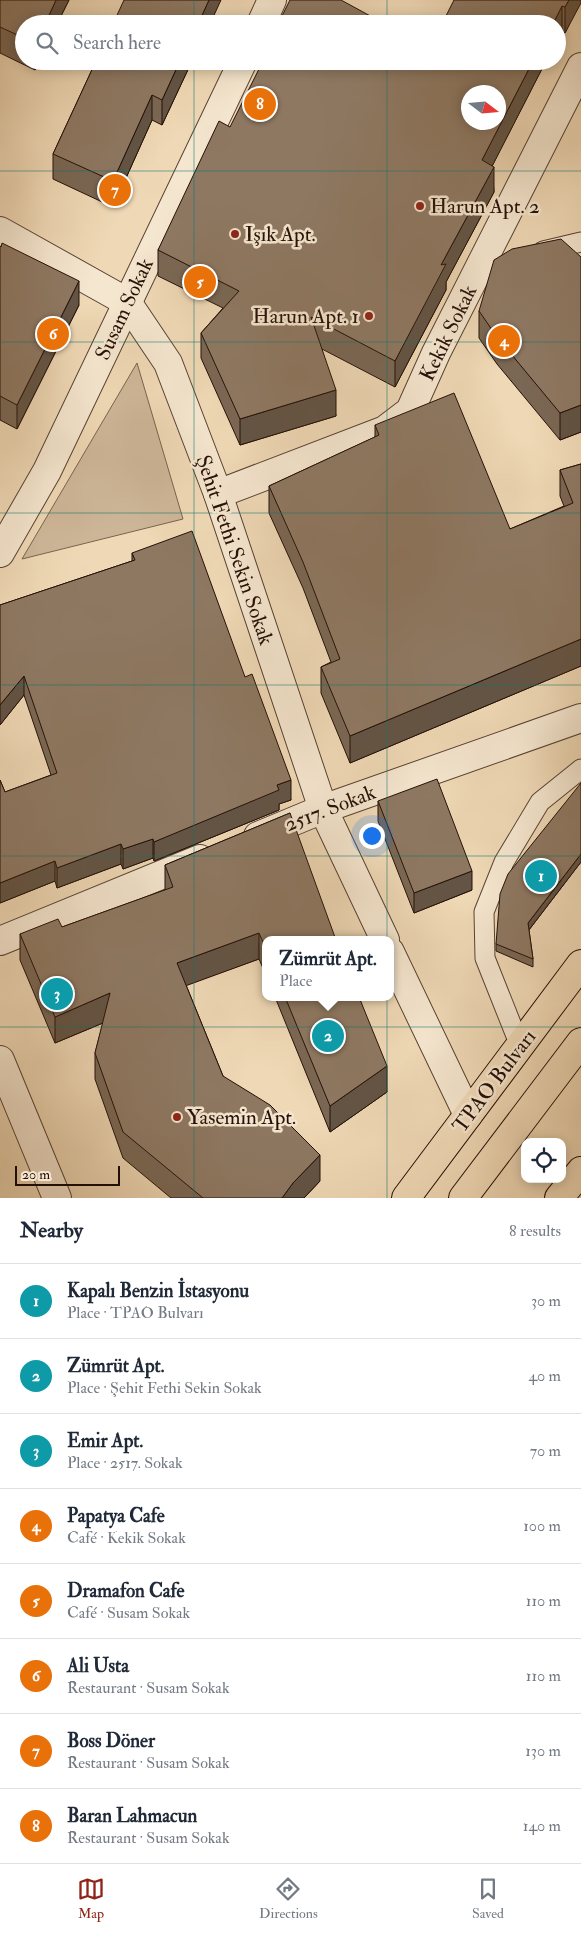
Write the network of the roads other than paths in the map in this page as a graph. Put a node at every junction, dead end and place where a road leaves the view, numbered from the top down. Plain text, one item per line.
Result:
1 (272, 0) edge
2 (265, 15) edge
3 (581, 67) edge
4 (239, 70) edge
5 (0, 231) edge
6 (581, 242) edge
7 (522, 256) edge
8 (500, 270) edge
9 (469, 289) junction
10 (128, 302) junction
11 (218, 494) junction
12 (0, 553) edge
13 (581, 718) edge
14 (581, 769) edge
15 (323, 809) junction
16 (383, 936) edge
17 (0, 942) edge
18 (394, 960) edge
19 (581, 964) edge
20 (581, 1042) edge
21 (520, 1046) junction
22 (0, 1060) edge
23 (468, 1115) junction
24 (581, 1171) edge
25 (57, 1198) edge
26 (406, 1198) edge
27 (463, 1198) edge
28 (560, 1198) edge

1 - 2 street
3 - 9 street, Kekik Sokak
4 - 10 street, Susam Sokak
5 - 10 street, Şehit Fethi Sekin Sokak
6 - 7 lane
8 - 9 lane
9 - 11 street, Kekik Sokak
10 - 11 street, Şehit Fethi Sekin Sokak
10 - 12 street, Susam Sokak
11 - 15 street, Şehit Fethi Sekin Sokak
13 - 15 street, 2517. Sokak
14 - 21 lane
15 - 16 street, Şehit Fethi Sekin Sokak
15 - 17 street, 2517. Sokak
18 - 23 street
19 - 21 highway, TPAO Bulvarı
20 - 27 highway
21 - 23 highway, TPAO Bulvarı
22 - 25 street
23 - 26 highway, TPAO Bulvarı
24 - 28 highway

